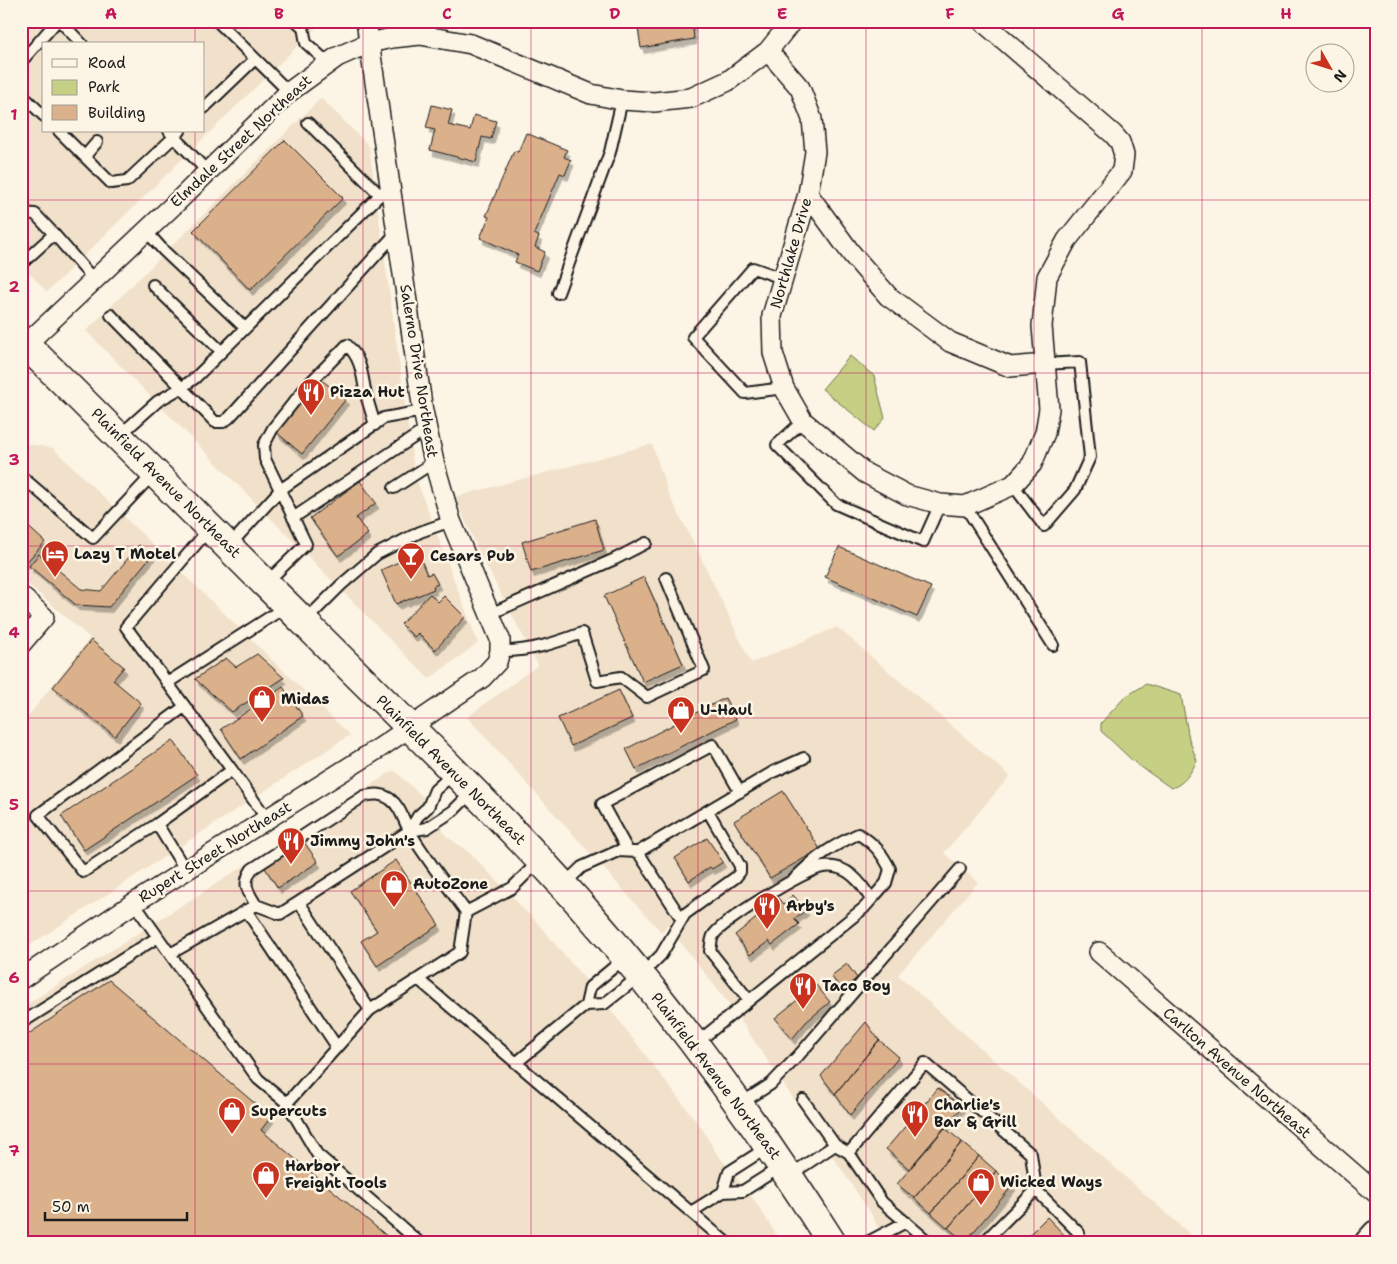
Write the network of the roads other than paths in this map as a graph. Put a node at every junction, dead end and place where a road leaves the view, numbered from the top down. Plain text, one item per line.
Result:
1 (58, 21) edge
2 (217, 21) edge
3 (366, 21) edge
4 (792, 21) edge
5 (982, 21) edge
6 (302, 23) edge
7 (80, 42) edge
8 (369, 43) junction
9 (768, 51) junction
10 (255, 58) junction
11 (21, 62) edge
12 (328, 63) junction
13 (289, 92) junction
14 (21, 94) edge
15 (622, 100) junction
16 (205, 107) edge
17 (42, 114) edge
18 (308, 123) dead end
19 (60, 132) edge
20 (174, 133) edge
21 (97, 142) dead end
22 (84, 156) junction
23 (208, 172) junction
24 (384, 190) junction
25 (808, 194) junction
26 (21, 213) edge
27 (146, 231) junction
28 (397, 232) junction
29 (54, 234) junction
30 (21, 264) edge
31 (782, 278) junction
32 (94, 280) junction
33 (154, 285) dead end
34 (558, 293) dead end
35 (111, 315) dead end
36 (245, 328) junction
37 (23, 344) edge
38 (221, 351) junction
39 (1044, 364) junction
40 (181, 388) junction
41 (784, 388) junction
42 (424, 420) junction
43 (803, 421) junction
44 (375, 425) junction
45 (119, 436) junction
46 (434, 462) junction
47 (155, 472) junction
48 (21, 476) edge
49 (1012, 486) junction
50 (394, 488) dead end
51 (280, 490) junction
52 (940, 504) junction
53 (966, 506) junction
54 (293, 518) junction
55 (452, 521) junction
56 (219, 537) junction
57 (646, 543) dead end
58 (666, 578) dead end
59 (266, 584) junction
60 (21, 596) edge
61 (296, 614) junction
62 (490, 614) junction
63 (21, 644) edge
64 (1053, 645) dead end
65 (500, 651) junction
66 (167, 683) junction
67 (184, 707) junction
68 (410, 727) junction
69 (804, 758) dead end
70 (232, 770) junction
71 (464, 782) junction
72 (740, 792) junction
73 (708, 811) junction
74 (267, 819) junction
75 (156, 824) junction
76 (409, 831) junction
77 (633, 852) junction
78 (540, 860) junction
79 (960, 869) dead end
80 (186, 871) junction
81 (793, 881) junction
82 (563, 885) junction
83 (871, 900) junction
84 (299, 902) junction
85 (134, 903) junction
86 (256, 904) junction
87 (246, 910) junction
88 (466, 912) junction
89 (681, 918) junction
90 (158, 937) junction
91 (1099, 952) dead end
92 (170, 954) junction
93 (633, 967) junction
94 (21, 979) edge
95 (418, 979) junction
96 (749, 1000) junction
97 (586, 1005) junction
98 (370, 1010) junction
99 (21, 1023) edge
100 (694, 1045) junction
101 (337, 1047) junction
102 (516, 1063) junction
103 (803, 1100) dead end
104 (287, 1104) junction
105 (740, 1104) junction
106 (835, 1145) junction
107 (849, 1153) junction
108 (780, 1162) junction
109 (1036, 1190) junction
110 (723, 1192) junction
111 (1376, 1194) edge
112 (691, 1212) junction
113 (906, 1222) junction
114 (1079, 1233) dead end
115 (1376, 1234) edge
116 (715, 1239) edge
117 (420, 1243) edge
118 (727, 1243) edge
119 (832, 1243) edge
120 (866, 1243) edge
121 (930, 1243) edge
122 (982, 1243) edge
123 (1368, 1243) edge

1 - 7 lane
1 - 11 lane
2 - 10 lane
3 - 8 street, Salerno Drive Northeast
4 - 9 street, Elmdale Street Northeast
5 - 39 street, Northlake Drive
6 - 12 lane
8 - 12 street, Elmdale Street Northeast
8 - 15 street, Elmdale Street Northeast
8 - 24 street, Salerno Drive Northeast
9 - 15 street, Elmdale Street Northeast
9 - 25 street, Northlake Drive
10 - 13 lane
10 - 16 lane
12 - 13 street, Elmdale Street Northeast
13 - 23 street, Elmdale Street Northeast
14 - 17 lane
15 - 34 lane
18 - 24 lane
19 - 22 lane
20 - 22 lane
20 - 23 lane
21 - 22 lane
23 - 27 street, Elmdale Street Northeast
24 - 28 street, Salerno Drive Northeast
24 - 36 lane
25 - 31 street, Northlake Drive
25 - 39 street
26 - 29 lane
27 - 32 street, Elmdale Street Northeast
27 - 36 lane
28 - 40 lane
28 - 42 street, Salerno Drive Northeast
29 - 30 lane
29 - 32 lane
31 - 41 street, Northlake Drive
31 - 41 lane
32 - 37 street, Elmdale Street Northeast
33 - 38 lane
35 - 40 lane
36 - 38 lane
37 - 45 main road, Plainfield Avenue Northeast
38 - 40 lane
39 - 49 street, Northlake Drive
39 - 49 lane
40 - 45 lane
41 - 43 street, Northlake Drive
42 - 44 lane
42 - 46 street, Salerno Drive Northeast
42 - 54 lane
43 - 52 street, Northlake Drive
43 - 52 lane
44 - 51 lane
44 - 51 lane
45 - 47 main road, Plainfield Avenue Northeast
46 - 50 lane
46 - 55 street, Salerno Drive Northeast
47 - 48 lane
47 - 56 main road, Plainfield Avenue Northeast
49 - 53 street, Northlake Drive
51 - 54 lane
51 - 56 lane
52 - 53 street, Northlake Drive
53 - 64 lane
54 - 59 lane
55 - 61 lane
55 - 62 street, Salerno Drive Northeast
56 - 59 main road, Plainfield Avenue Northeast
56 - 66 lane
57 - 62 lane
58 - 65 lane
59 - 61 main road, Plainfield Avenue Northeast
60 - 63 street
61 - 66 lane
61 - 68 main road, Plainfield Avenue Northeast
62 - 65 street, Salerno Drive Northeast
65 - 68 street
66 - 67 lane
67 - 70 lane
67 - 75 lane
68 - 71 main road, Plainfield Avenue Northeast
68 - 74 street, Rupert Street Northeast
69 - 72 lane
70 - 74 lane
70 - 75 lane
71 - 76 lane
71 - 76 lane
71 - 78 main road, Plainfield Avenue Northeast
72 - 73 lane
72 - 77 lane
73 - 77 lane
73 - 89 lane
74 - 80 street, Rupert Street Northeast
75 - 80 lane
76 - 84 lane
76 - 86 lane
76 - 88 lane
77 - 82 lane
77 - 89 lane
78 - 82 main road, Plainfield Avenue Northeast
78 - 88 lane
79 - 105 lane
80 - 85 street, Rupert Street Northeast
81 - 83 lane
81 - 83 lane
81 - 96 lane
82 - 93 main road, Plainfield Avenue Northeast
83 - 96 lane
84 - 86 lane
84 - 98 lane
85 - 90 lane
85 - 94 street, Rupert Street Northeast
86 - 87 lane
87 - 92 lane
87 - 101 lane
88 - 95 lane
89 - 93 lane
90 - 92 lane
90 - 99 lane
91 - 111 street, Carlton Avenue Northeast
92 - 104 lane
93 - 97 lane
93 - 97 lane
93 - 100 main road, Plainfield Avenue Northeast
95 - 98 lane
95 - 102 lane
96 - 100 lane
97 - 102 lane
98 - 101 lane
100 - 105 main road, Plainfield Avenue Northeast
101 - 104 lane
102 - 112 lane
103 - 106 lane
104 - 117 lane
105 - 108 main road, Plainfield Avenue Northeast
106 - 107 lane
106 - 108 lane
107 - 109 lane
107 - 113 lane
108 - 110 lane
108 - 110 lane
108 - 119 main road, Plainfield Avenue Northeast
109 - 114 lane
109 - 122 lane
110 - 112 lane
112 - 116 lane
113 - 120 lane
113 - 121 lane
115 - 123 main road
116 - 118 lane

